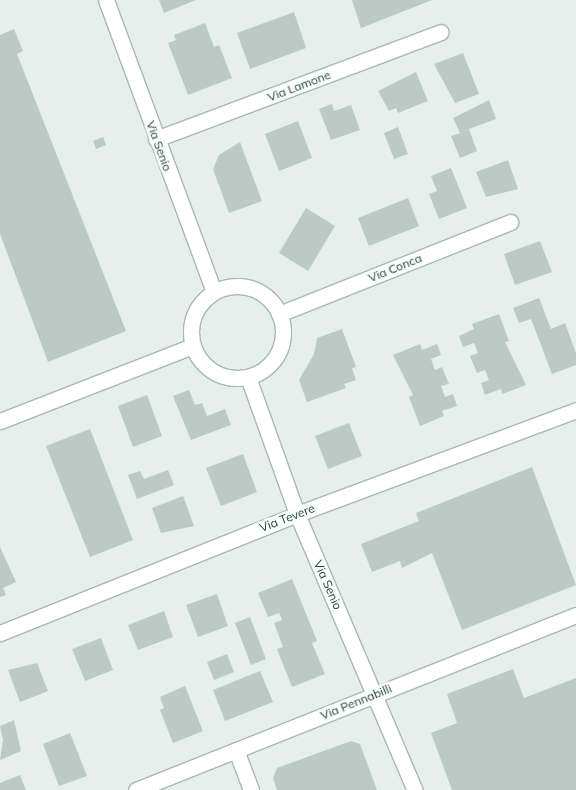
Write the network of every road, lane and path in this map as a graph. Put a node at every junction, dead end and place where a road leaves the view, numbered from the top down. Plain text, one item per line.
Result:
1 (106, 0) edge
2 (441, 32) dead end
3 (156, 139) junction
4 (510, 222) dead end
5 (214, 292) junction
6 (280, 314) junction
7 (192, 346) junction
8 (248, 377) junction
9 (576, 410) edge
10 (0, 421) edge
11 (297, 514) junction
12 (576, 614) edge
13 (0, 633) edge
14 (376, 694) junction
15 (236, 750) junction
16 (136, 790) edge
17 (251, 790) edge
18 (415, 790) edge

1 - 3 street, Via Senio
2 - 3 street, Via Lamone
3 - 5 street, Via Senio
4 - 6 street, Via Conca
5 - 6 street
5 - 7 street
6 - 8 street
7 - 8 street
7 - 10 street
8 - 11 street, Via Senio
9 - 11 street, Via Tevere
11 - 13 street, Via Tevere
11 - 14 street, Via Senio
12 - 14 street, Via Pennabilli
14 - 15 street, Via Pennabilli
14 - 18 street, Via Senio
15 - 16 street, Via Pennabilli
15 - 17 street

